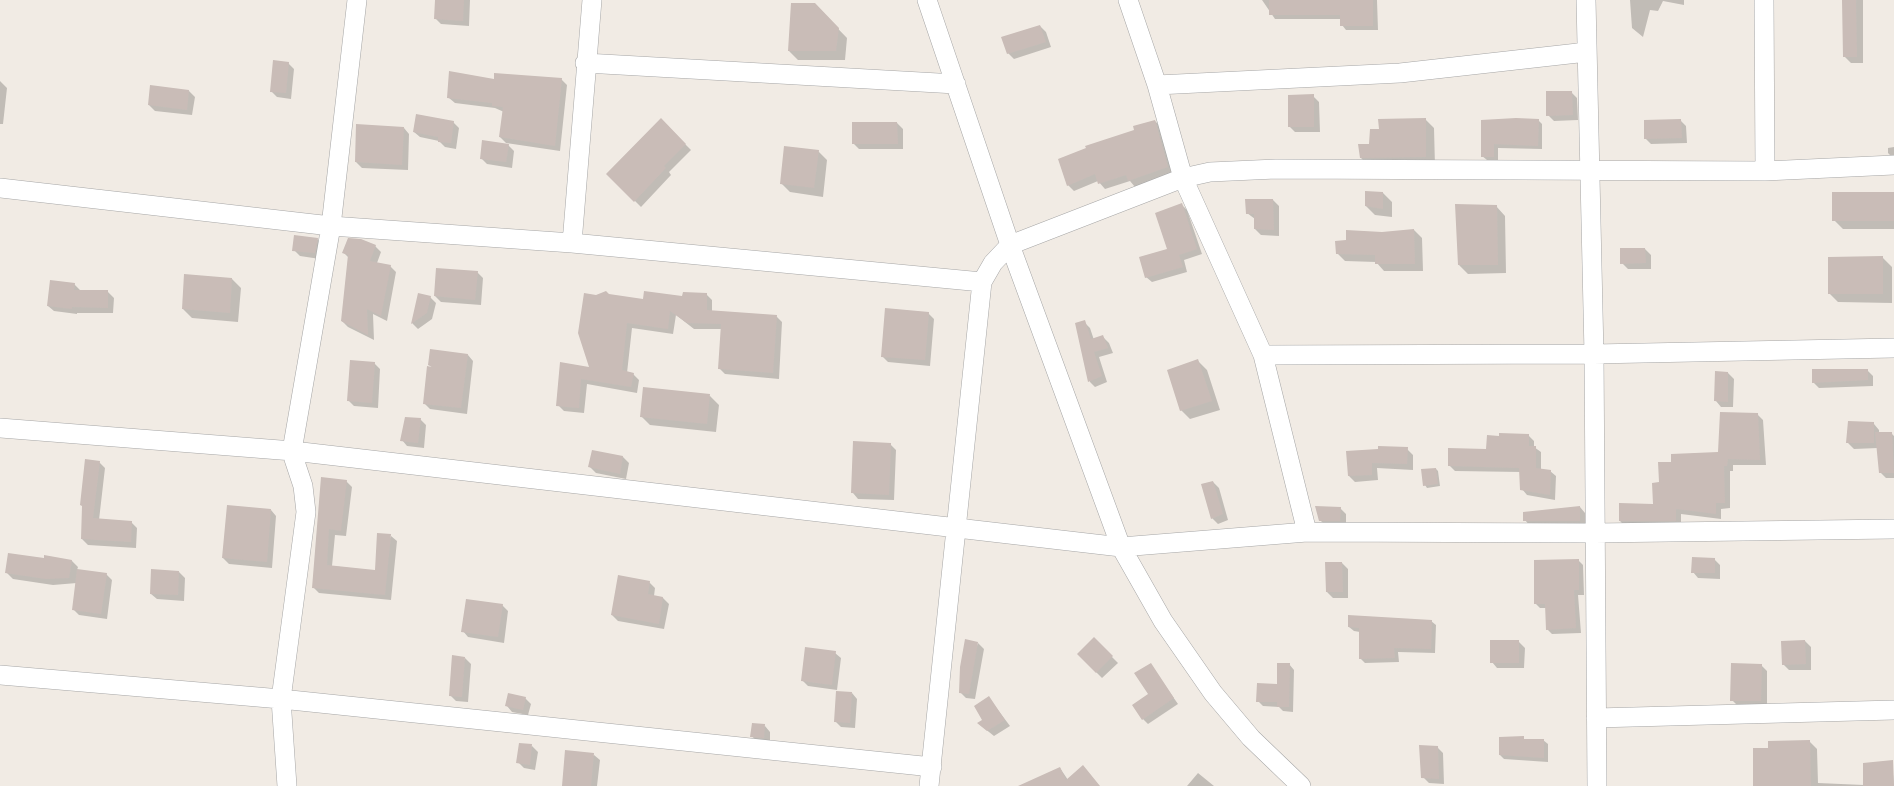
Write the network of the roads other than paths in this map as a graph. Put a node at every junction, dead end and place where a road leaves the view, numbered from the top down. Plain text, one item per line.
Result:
1 (357, 0) edge
2 (592, 0) edge
3 (927, 0) edge
4 (1128, 0) edge
5 (1586, 0) edge
6 (1764, 0) edge
7 (1587, 52) junction
8 (585, 63) junction
9 (956, 84) junction
10 (1157, 85) junction
11 (1894, 165) edge
12 (1590, 170) junction
13 (1765, 170) junction
14 (1182, 178) junction
15 (0, 188) edge
16 (331, 226) junction
17 (572, 243) junction
18 (1010, 245) junction
19 (982, 282) junction
20 (1894, 348) edge
21 (1594, 354) junction
22 (1263, 355) junction
23 (0, 428) edge
24 (292, 451) junction
25 (957, 529) junction
26 (1894, 530) edge
27 (1307, 532) junction
28 (1595, 533) junction
29 (1121, 547) junction
30 (0, 675) edge
31 (281, 699) junction
32 (1894, 710) edge
33 (1596, 718) junction
34 (932, 767) junction
35 (287, 786) edge
36 (929, 786) edge
37 (1301, 786) edge
38 (1597, 786) edge

1 - 16 street
2 - 8 street
3 - 9 street
4 - 10 street
5 - 7 street
6 - 13 street
7 - 10 street
7 - 12 street
8 - 9 street
8 - 17 street
9 - 18 street
10 - 14 street
11 - 13 street
12 - 13 street
12 - 14 street
12 - 21 street
14 - 18 street
14 - 22 street
15 - 16 street
16 - 17 street
16 - 24 street
17 - 19 street
18 - 19 street
18 - 29 street
19 - 25 street
20 - 21 street
21 - 22 street
21 - 28 street
22 - 27 street
23 - 24 street
24 - 25 street
24 - 31 street
25 - 29 street
25 - 34 street
26 - 28 street
27 - 28 street
27 - 29 street
28 - 33 street
29 - 37 street
30 - 31 street
31 - 34 street
31 - 35 street
32 - 33 street
33 - 38 street
34 - 36 street

